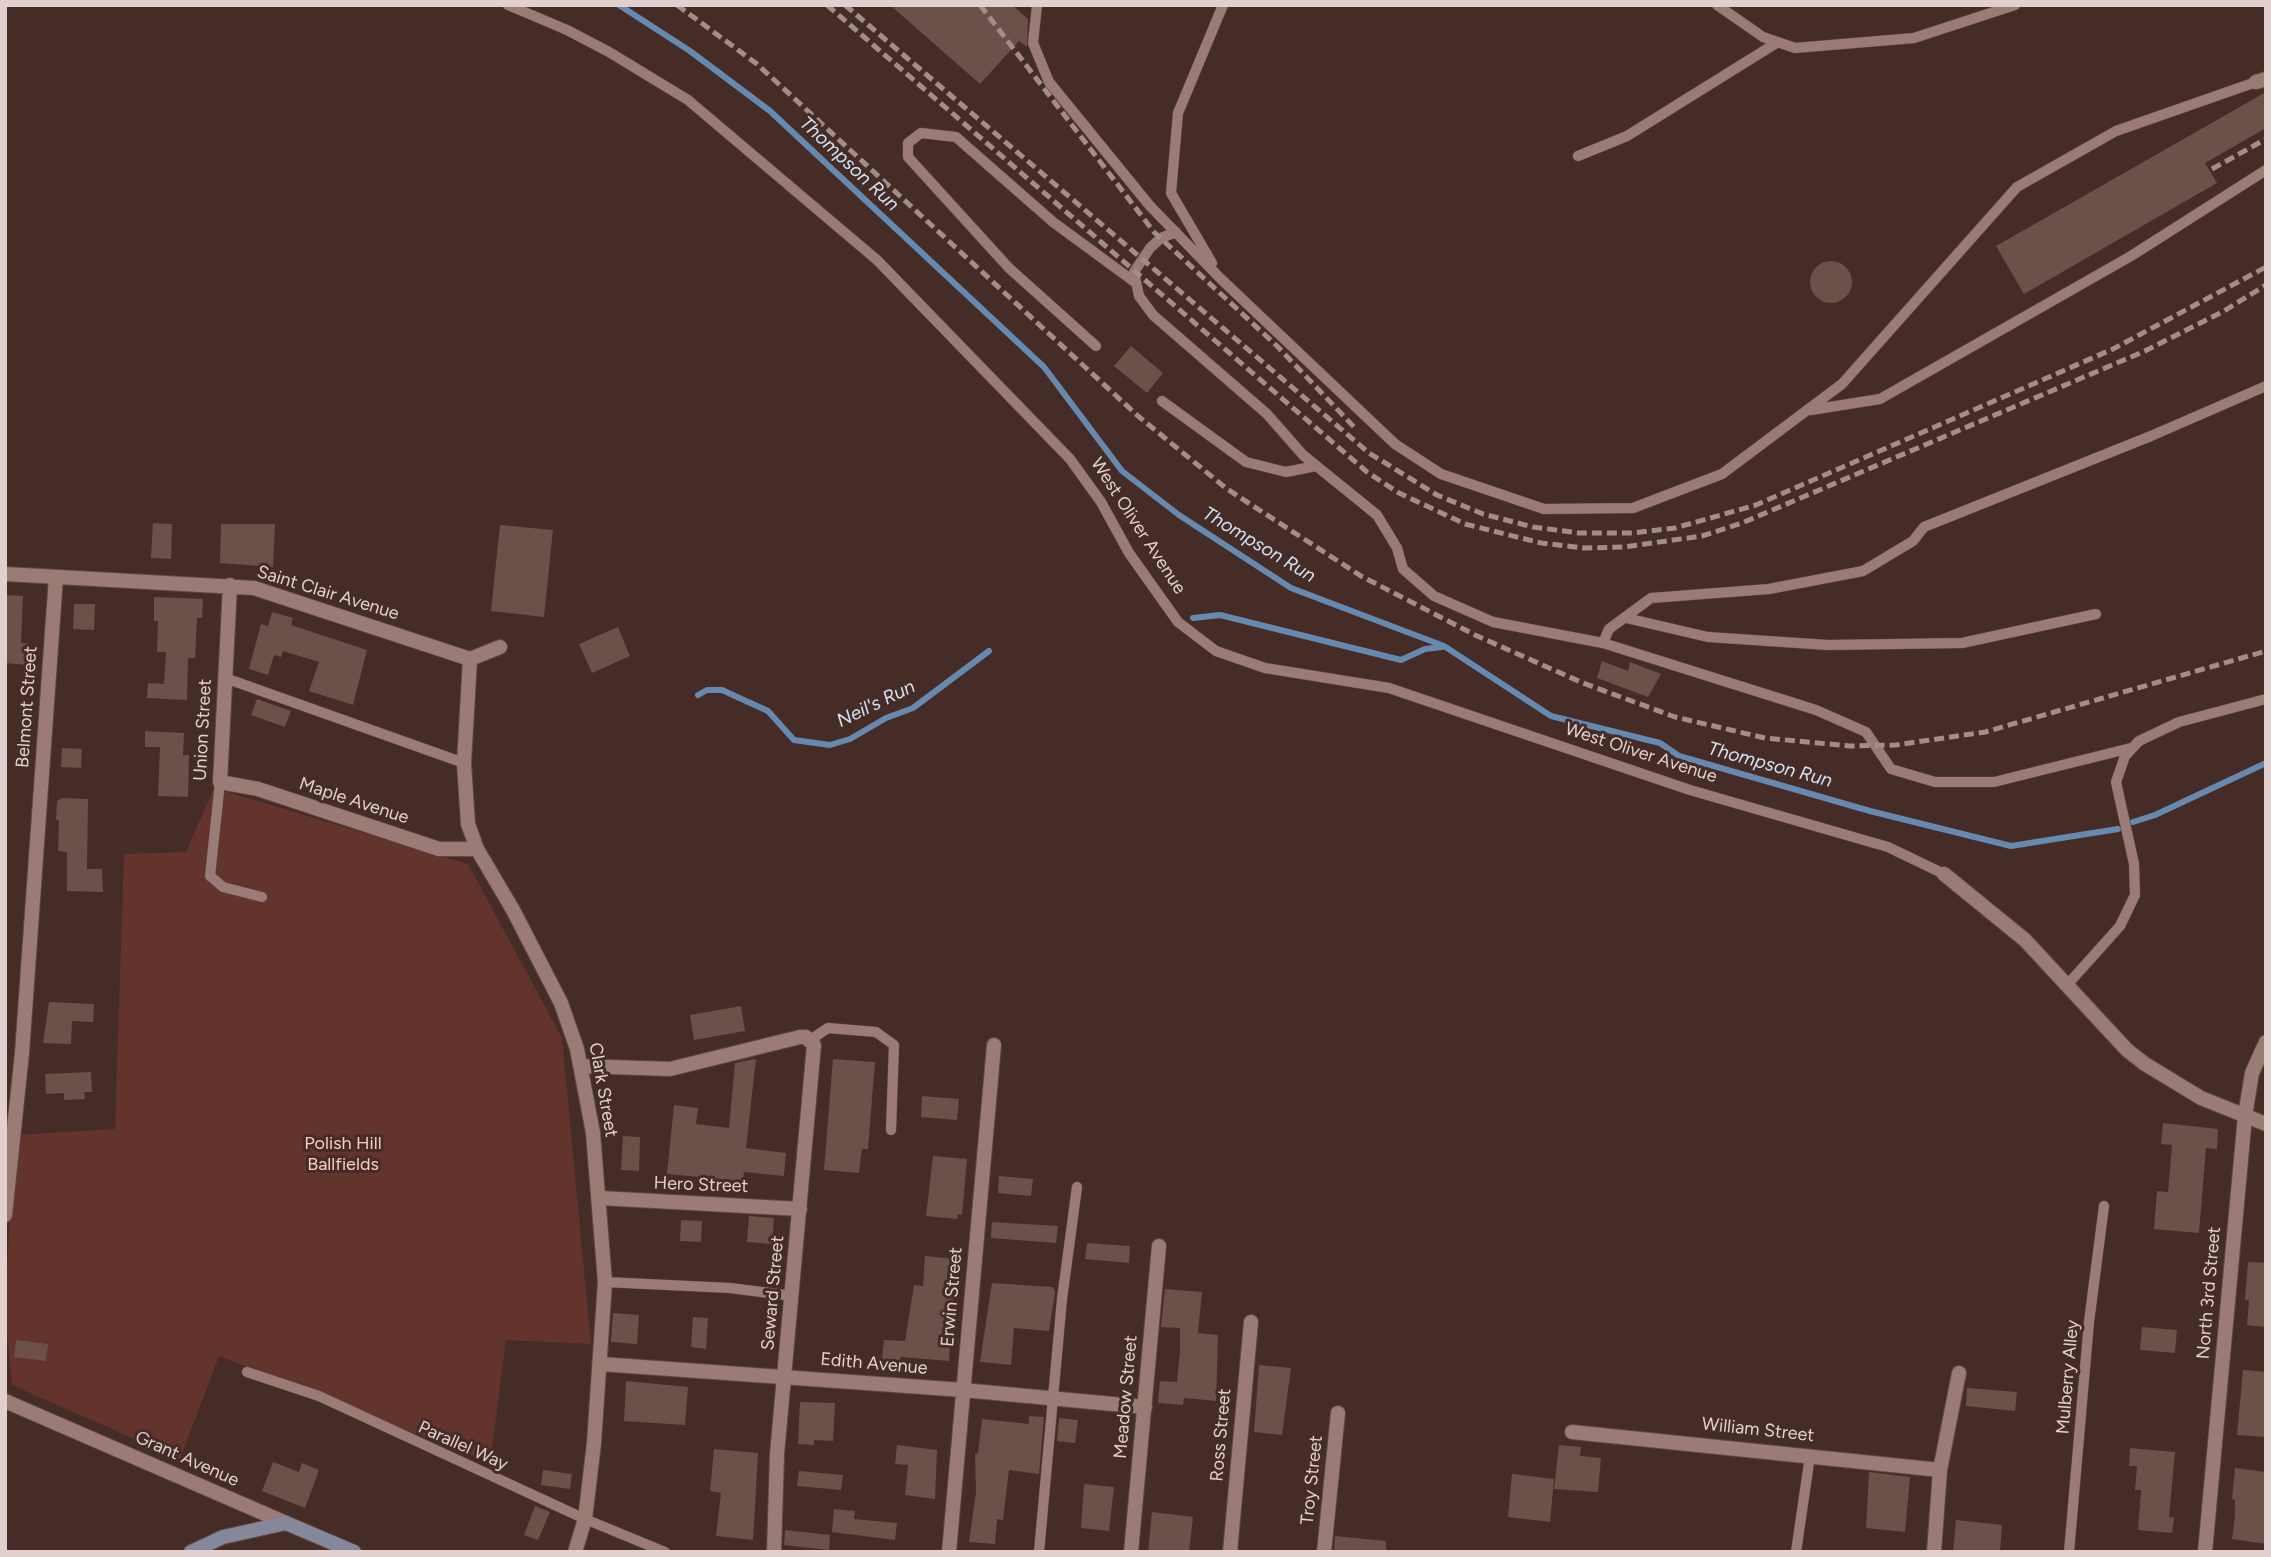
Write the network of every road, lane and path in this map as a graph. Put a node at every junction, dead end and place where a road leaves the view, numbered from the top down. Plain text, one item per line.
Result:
1 (508, 5) edge
2 (1037, 5) edge
3 (1223, 5) edge
4 (1717, 5) edge
5 (2015, 5) edge
6 (1778, 42) junction
7 (2261, 81) edge
8 (1578, 156) dead end
9 (2266, 170) edge
10 (1176, 232) junction
11 (1221, 279) junction
12 (1136, 283) junction
13 (1096, 346) dead end
14 (2266, 386) edge
15 (1162, 401) dead end
16 (1807, 411) junction
17 (1316, 466) junction
18 (5, 574) edge
19 (56, 577) junction
20 (230, 585) junction
21 (2096, 614) dead end
22 (1626, 618) junction
23 (1603, 643) junction
24 (500, 648) dead end
25 (470, 659) junction
26 (225, 678) junction
27 (2266, 699) edge
28 (2131, 748) junction
29 (464, 763) junction
30 (220, 782) junction
31 (477, 849) junction
32 (1944, 873) joint
33 (262, 897) dead end
34 (2068, 984) junction
35 (810, 1040) junction
36 (2266, 1042) edge
37 (994, 1045) dead end
38 (582, 1066) junction
39 (2245, 1116) junction
40 (2266, 1124) edge
41 (891, 1130) dead end
42 (1077, 1187) dead end
43 (600, 1198) junction
44 (2104, 1206) dead end
45 (800, 1209) junction
46 (5, 1215) edge
47 (1159, 1246) dead end
48 (605, 1282) junction
49 (793, 1296) junction
50 (1251, 1322) dead end
51 (601, 1364) junction
52 (247, 1372) dead end
53 (1959, 1373) dead end
54 (784, 1378) junction
55 (963, 1390) junction
56 (1054, 1399) junction
57 (5, 1401) edge
58 (1144, 1407) junction
59 (1338, 1413) dead end
60 (1572, 1432) dead end
61 (1810, 1456) junction
62 (1940, 1470) junction
63 (585, 1519) junction
64 (286, 1523) junction
65 (191, 1552) edge
66 (354, 1552) edge
67 (575, 1552) edge
68 (666, 1552) edge
69 (774, 1552) edge
70 (949, 1552) edge
71 (1039, 1552) edge
72 (1131, 1552) edge
73 (1230, 1552) edge
74 (1324, 1552) edge
75 (1796, 1552) edge
76 (1934, 1552) edge
77 (2069, 1552) edge
78 (2205, 1552) edge

1 - 32 lane, West Oliver Avenue
2 - 10 lane
3 - 11 lane
4 - 6 lane
5 - 6 lane
6 - 8 lane
7 - 16 lane
9 - 16 lane
10 - 11 lane
10 - 12 lane
11 - 16 lane
12 - 13 lane
12 - 17 lane
14 - 22 lane
15 - 17 lane
17 - 23 lane
18 - 19 street, Saint Clair Avenue
19 - 20 street, Saint Clair Avenue
19 - 46 street, Belmont Street
20 - 25 street, Saint Clair Avenue
20 - 26 street, Union Street
21 - 22 lane
22 - 23 lane
23 - 28 lane
24 - 25 street
25 - 29 street, Clark Street
26 - 29 lane
26 - 30 street, Union Street
27 - 28 lane
28 - 34 lane
29 - 31 street, Clark Street
30 - 31 street, Maple Avenue
30 - 33 lane, Union Street
31 - 38 street, Clark Street
32 - 34 street, West Oliver Avenue
34 - 39 street, West Oliver Avenue
35 - 38 street
35 - 41 lane
35 - 45 street, Seward Street
36 - 39 street, North 3rd Street
37 - 55 street, Erwin Street
38 - 43 street, Clark Street
39 - 40 street, West Oliver Avenue
39 - 78 street, North 3rd Street
42 - 56 lane
43 - 45 street, Hero Street
43 - 48 street, Clark Street
44 - 77 lane, Mulberry Alley
45 - 49 street, Seward Street
47 - 58 street, Meadow Street
48 - 49 lane
48 - 51 street, Clark Street
49 - 54 street, Seward Street
50 - 73 street, Ross Street
51 - 54 street, Edith Avenue
51 - 63 street, Clark Street
52 - 63 lane, Parallel Way
53 - 62 street
54 - 55 street, Edith Avenue
54 - 69 street, Seward Street
55 - 56 street, Edith Avenue
55 - 70 street, Erwin Street
56 - 58 street, Edith Avenue
56 - 71 lane
57 - 64 street, Grant Avenue
58 - 72 street, Meadow Street
59 - 74 street, Troy Street
60 - 61 street, William Street
61 - 62 street, William Street
61 - 75 lane
62 - 76 street
63 - 67 street, Clark Street
63 - 68 lane, Parallel Way
64 - 65 street
64 - 66 street, Grant Avenue

